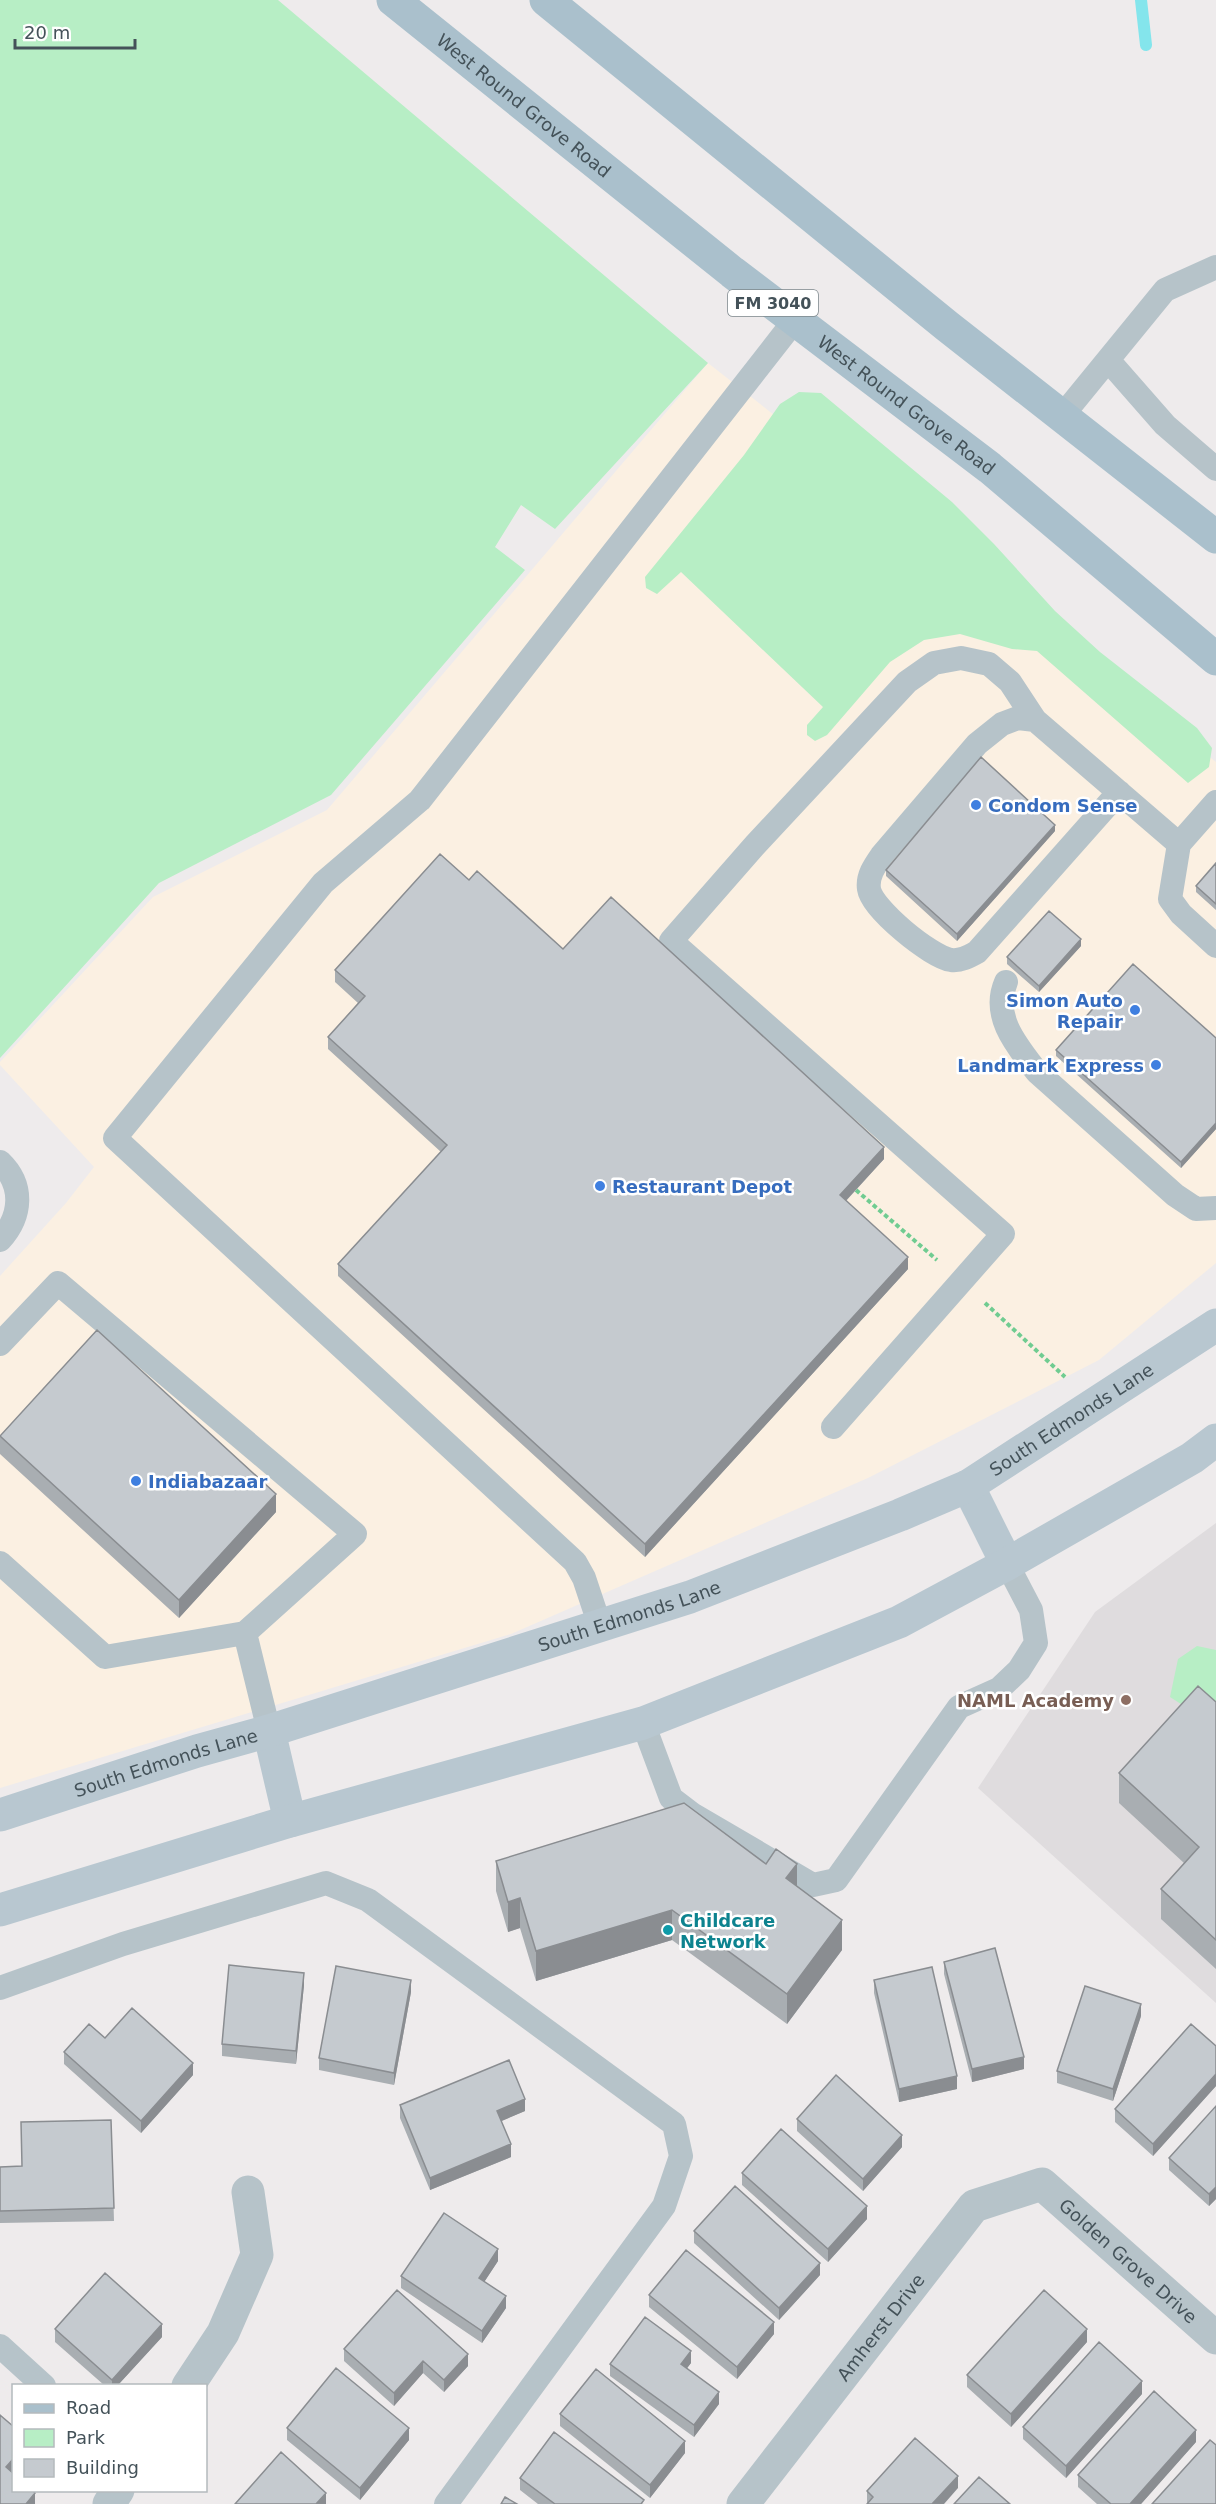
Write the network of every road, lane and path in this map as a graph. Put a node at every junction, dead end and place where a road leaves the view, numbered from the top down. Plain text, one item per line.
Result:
1 (393, 0) edge
2 (546, 0) edge
3 (1213, 273) edge
4 (795, 320) junction
5 (1108, 360) junction
6 (1062, 416) junction
7 (1216, 469) edge
8 (1216, 537) edge
9 (1216, 659) edge
10 (1035, 720) junction
11 (1119, 792) junction
12 (1212, 814) edge
13 (1179, 844) junction
14 (1216, 946) edge
15 (1006, 982) dead end
16 (0, 1162) edge
17 (1216, 1208) edge
18 (0, 1240) edge
19 (1216, 1325) edge
20 (0, 1344) edge
21 (832, 1427) dead end
22 (1216, 1440) edge
23 (968, 1486) junction
24 (0, 1563) edge
25 (1007, 1564) junction
26 (600, 1626) junction
27 (245, 1634) junction
28 (644, 1723) junction
29 (269, 1731) junction
30 (0, 1815) edge
31 (290, 1821) junction
32 (0, 1910) edge
33 (0, 1988) edge
34 (1042, 2184) joint
35 (248, 2192) dead end
36 (1216, 2338) edge
37 (0, 2346) edge
38 (43, 2384) edge
39 (189, 2384) edge
40 (446, 2504) edge
41 (743, 2504) edge

1 - 4 main road, West Round Grove Road / FM 3040
2 - 6 main road
3 - 5 lane
4 - 9 main road, West Round Grove Road / FM 3040
4 - 26 lane
5 - 6 lane
5 - 7 lane
6 - 8 main road
10 - 11 lane
10 - 11 lane
10 - 21 lane
11 - 13 lane
12 - 13 lane
13 - 14 lane
15 - 17 lane
16 - 18 lane
19 - 23 main road, South Edmonds Lane
20 - 27 lane
22 - 25 main road
23 - 25 main road
23 - 26 main road, South Edmonds Lane
24 - 27 lane
25 - 28 main road
25 - 28 lane
26 - 29 main road, South Edmonds Lane
27 - 29 lane
28 - 31 main road
29 - 30 main road, South Edmonds Lane
29 - 31 main road
31 - 32 main road
33 - 40 lane
34 - 36 street, Golden Grove Drive
34 - 41 street, Amherst Drive
35 - 39 street
37 - 38 lane

